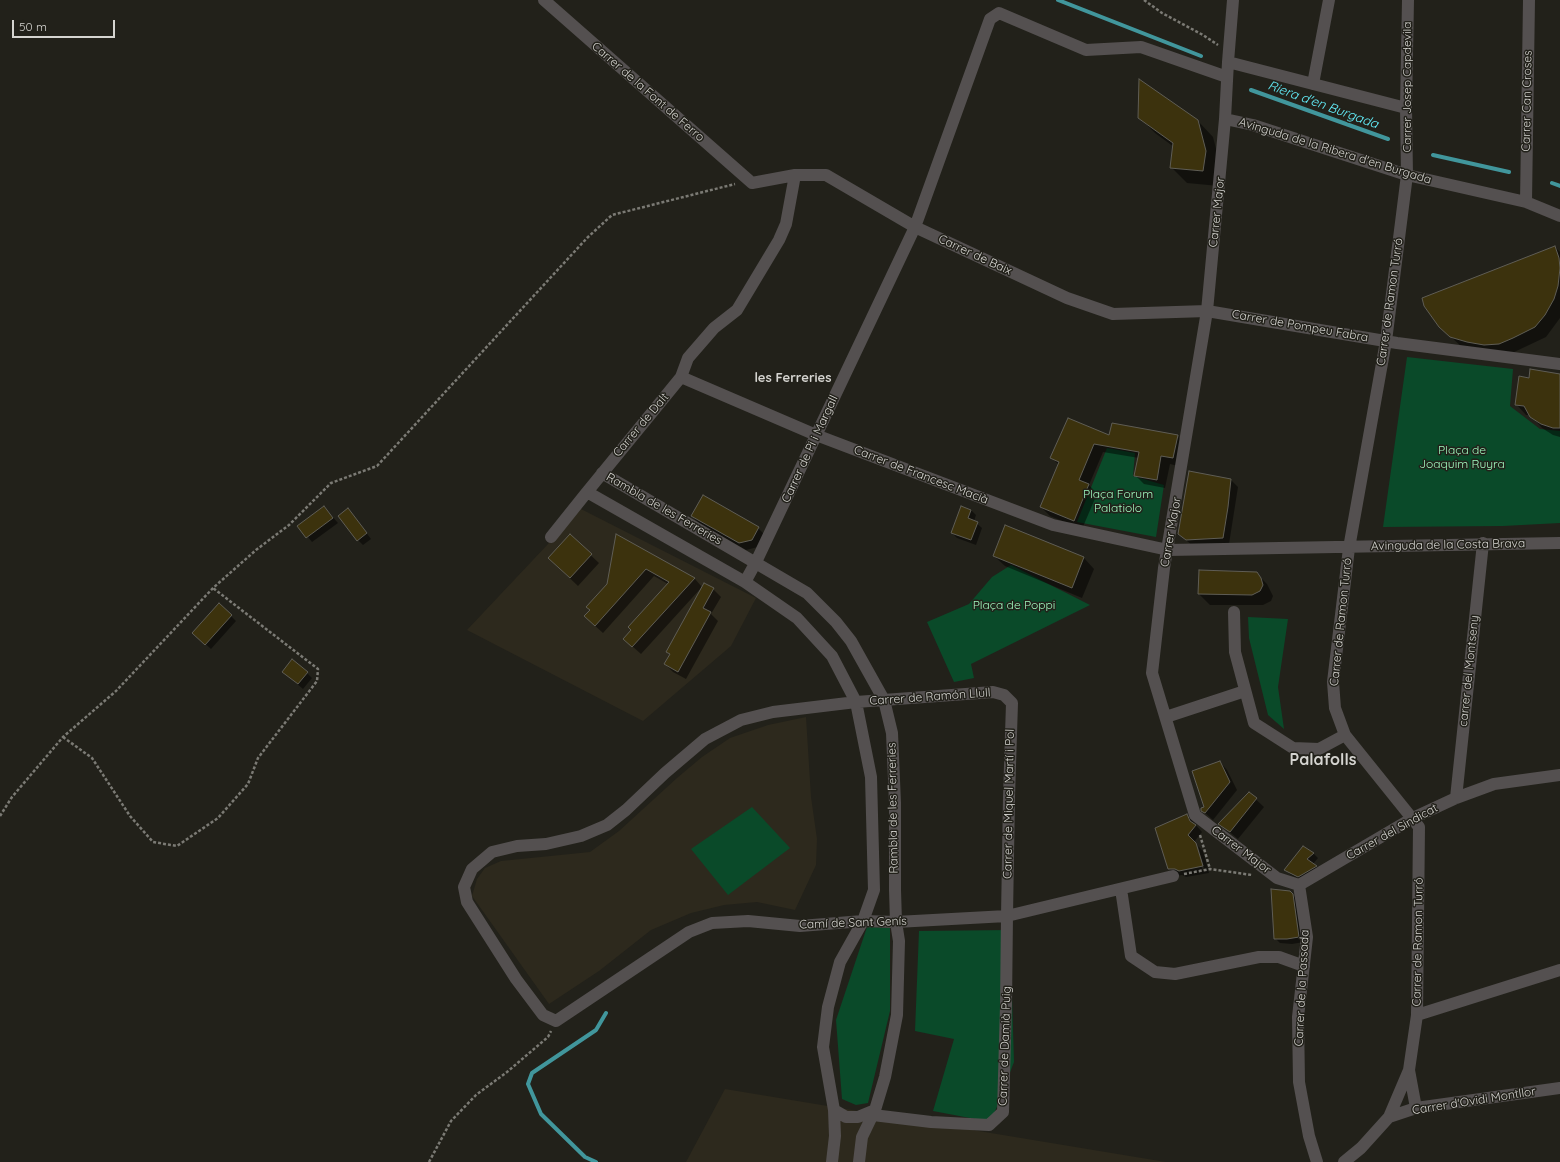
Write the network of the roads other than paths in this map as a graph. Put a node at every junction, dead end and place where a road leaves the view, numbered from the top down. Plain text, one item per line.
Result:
1 (544, 0) edge
2 (1233, 0) edge
3 (1329, 0) edge
4 (1408, 0) edge
5 (1529, 0) edge
6 (1228, 57) junction
7 (1227, 77) junction
8 (1313, 84) junction
9 (1406, 108) junction
10 (1226, 119) junction
11 (795, 175) junction
12 (1407, 175) junction
13 (750, 182) joint
14 (1526, 202) junction
15 (1560, 216) edge
16 (915, 227) junction
17 (1207, 311) junction
18 (1386, 341) junction
19 (1560, 364) edge
20 (681, 377) junction
21 (816, 435) junction
22 (602, 473) junction
23 (587, 492) junction
24 (551, 537) dead end
25 (1483, 543) junction
26 (1560, 543) edge
27 (1349, 548) junction
28 (1168, 550) junction
29 (756, 562) junction
30 (745, 582) junction
31 (1234, 612) dead end
32 (1245, 691) junction
33 (1004, 695) joint
34 (884, 700) junction
35 (856, 702) junction
36 (1166, 717) junction
37 (1345, 734) junction
38 (1560, 775) edge
39 (1456, 798) junction
40 (1413, 818) junction
41 (1173, 876) road end
42 (1299, 885) junction
43 (1121, 889) junction
44 (1007, 916) junction
45 (863, 921) junction
46 (896, 922) junction
47 (1304, 966) junction
48 (1560, 970) edge
49 (1417, 1015) junction
50 (556, 1021) joint
51 (1409, 1070) junction
52 (1560, 1088) edge
53 (1416, 1108) junction
54 (834, 1110) junction
55 (874, 1112) junction
56 (1389, 1117) junction
57 (1361, 1148) junction
58 (832, 1162) edge
59 (859, 1162) edge
60 (1317, 1162) edge
61 (1344, 1162) edge
62 (1358, 1162) edge

1 - 13 street, Carrer de la Font de Ferro
2 - 6 street, Carrer Major
3 - 8 street
4 - 9 street, Carrer Josep Capdevila
5 - 14 street, Carrer Can Croses
6 - 7 street, Carrer Major
6 - 8 street
7 - 10 street, Carrer Major
7 - 16 street, Carrer de Pi i Margall
8 - 9 street
9 - 12 street, Carrer Josep Capdevila
10 - 12 street, Avinguda de la Ribera d'en Burgada
10 - 17 street, Carrer Major
11 - 13 street, Carrer de Baix
11 - 16 street, Carrer de Baix
11 - 20 street, Carrer de Dalt
12 - 14 street, Avinguda de la Ribera d'en Burgada
12 - 18 street, Carrer de Ramon Turró
14 - 15 street, Avinguda de la Ribera d'en Burgada
16 - 17 street, Carrer de Baix
16 - 21 street, Carrer de Pi i Margall
17 - 18 street, Carrer de Pompeu Fabra
17 - 28 street, Carrer Major
18 - 19 street, Carrer de Pompeu Fabra
18 - 27 street, Carrer de Ramon Turró
20 - 21 street, Carrer de Francesc Macià
20 - 22 street, Carrer de Dalt
21 - 28 street, Carrer de Francesc Macià
21 - 29 street, Carrer de Pi i Margall
22 - 23 street, Rambla de les Ferreries
22 - 29 street, Rambla de les Ferreries
23 - 24 street
23 - 30 street, Rambla de les Ferreries
25 - 26 street, Avinguda de la Costa Brava
25 - 27 street, Avinguda de la Costa Brava
25 - 39 street, carrer del Montseny
27 - 28 street, Avinguda de la Costa Brava
27 - 37 street, Carrer de Ramon Turró
28 - 36 street, Carrer Major
29 - 30 street, Carrer de Pi i Margall
29 - 34 street, Rambla de les Ferreries
30 - 35 street, Rambla de les Ferreries
31 - 32 street
32 - 36 street
32 - 37 street
33 - 34 street, Carrer de Ramón Llull
33 - 44 street, Carrer de Miquel Martí i Pol
34 - 35 street, Carrer de Ramón Llull
34 - 46 street, Rambla de les Ferreries
35 - 45 street, Rambla de les Ferreries
35 - 50 street, Carrer de Ramón Llull
36 - 42 street, Carrer Major
37 - 40 street, Carrer de Ramon Turró
38 - 39 street, Carrer del Sindicat
39 - 40 street, Carrer del Sindicat
40 - 42 street, Carrer del Sindicat
40 - 49 street, Carrer de Ramon Turró
41 - 43 street, Camí de Sant Genís
42 - 47 street, Carrer de la Passada
43 - 44 street, Camí de Sant Genís
43 - 47 street
44 - 46 street, Camí de Sant Genís
44 - 55 street, Carrer de Damià Puig
45 - 46 street, Camí de Sant Genís
45 - 50 street, Camí de Sant Genís
45 - 54 street, Rambla de les Ferreries
46 - 55 street, Rambla de les Ferreries
47 - 60 street, Carrer de la Passada
48 - 49 street
49 - 51 street, Carrer de Ramon Turró
51 - 53 street, Carrer de Ramon Turró
51 - 56 street, Carrer de Ramon Turró
52 - 53 street, Carrer d'Ovidi Montllor
53 - 56 street, Carrer d'Ovidi Montllor
54 - 55 street
54 - 58 street, Rambla de les Ferreries
55 - 59 street, Rambla de les Ferreries
56 - 57 street, Carrer de Ramon Turró
57 - 61 street, Carrer de Ramon Turró
57 - 62 street, Carrer de Ramon Turró

